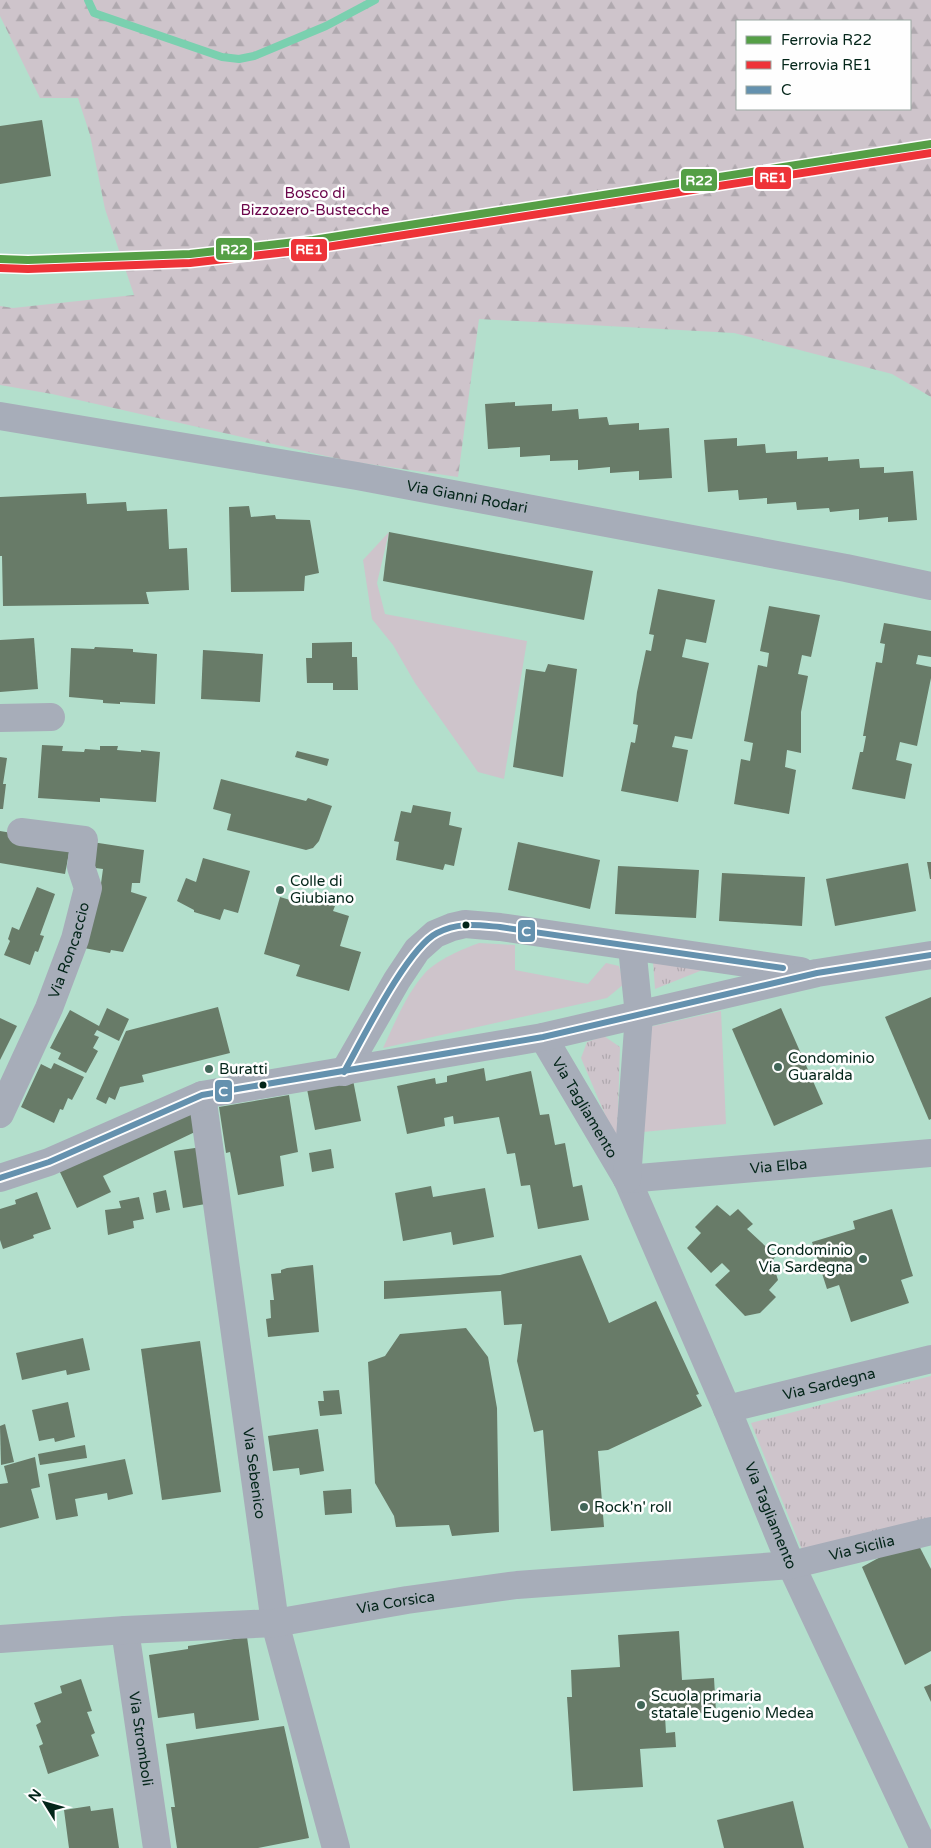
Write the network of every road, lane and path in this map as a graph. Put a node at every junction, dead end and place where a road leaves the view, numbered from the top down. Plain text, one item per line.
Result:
1 (0, 416) edge
2 (931, 586) edge
3 (51, 716) dead end
4 (0, 718) edge
5 (21, 832) dead end
6 (632, 947) junction
7 (931, 954) edge
8 (817, 973) junction
9 (639, 1015) junction
10 (543, 1037) junction
11 (344, 1072) junction
12 (202, 1095) junction
13 (0, 1114) edge
14 (931, 1153) edge
15 (0, 1178) edge
16 (627, 1179) junction
17 (931, 1359) edge
18 (727, 1409) junction
19 (931, 1532) edge
20 (791, 1565) junction
21 (275, 1622) junction
22 (125, 1630) junction
23 (0, 1639) edge
24 (156, 1848) edge
25 (336, 1848) edge
26 (924, 1848) edge

1 - 2 street, Via Gianni Rodari
3 - 4 street
5 - 13 street, Via Roncaccio
6 - 8 street
6 - 9 street, Via Tagliamento
6 - 11 street
7 - 8 street
8 - 9 street
9 - 10 street
9 - 16 street, Via Tagliamento
10 - 11 street
10 - 16 street, Via Tagliamento
11 - 12 street
12 - 15 street
12 - 21 street, Via Sebenico
14 - 16 street, Via Elba
16 - 18 street, Via Tagliamento
17 - 18 street, Via Sardegna
18 - 20 street, Via Tagliamento
19 - 20 street, Via Sicilia
20 - 21 street, Via Corsica
20 - 26 street, Via Tagliamento
21 - 22 street, Via Corsica
21 - 25 street, Via Sebenico
22 - 23 street, Via Corsica
22 - 24 street, Via Stromboli

